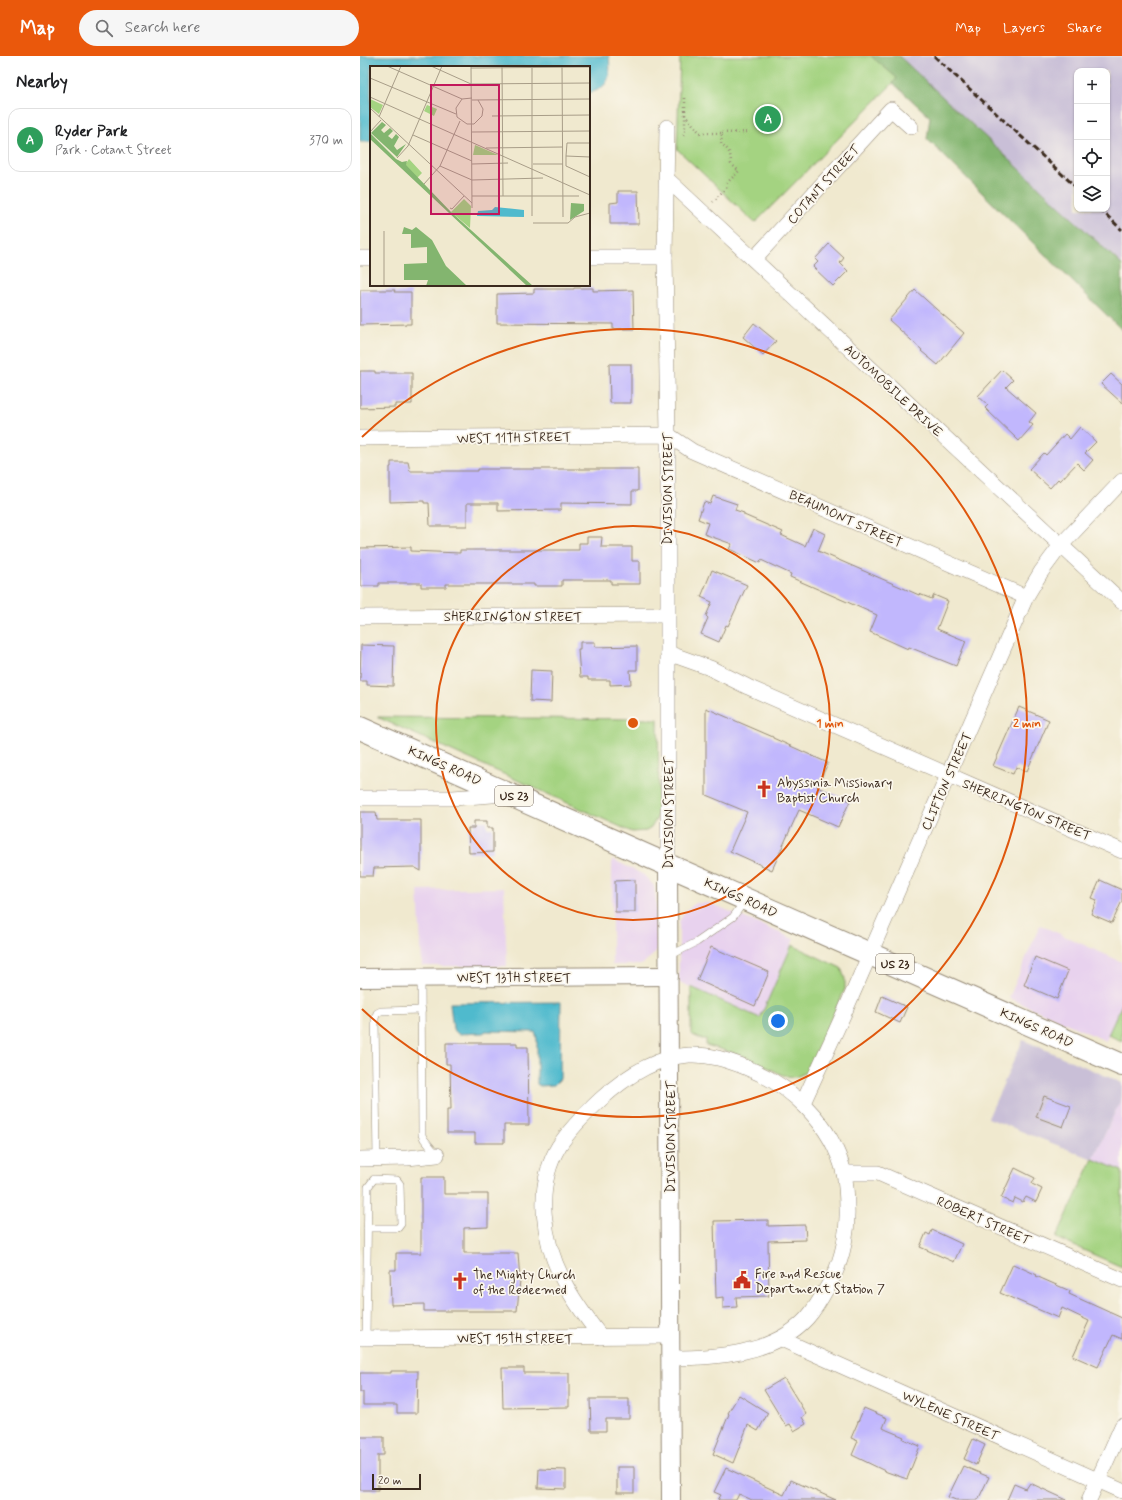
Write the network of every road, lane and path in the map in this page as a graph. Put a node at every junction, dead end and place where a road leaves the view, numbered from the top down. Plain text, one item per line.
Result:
1 (685, 95) dead end
2 (685, 115) junction
3 (667, 127) dead end
4 (911, 127) dead end
5 (749, 132) dead end
6 (722, 133) junction
7 (682, 138) dead end
8 (739, 171) junction
9 (742, 173) dead end
10 (667, 179) junction
11 (702, 212) junction
12 (590, 257) edge
13 (665, 257) junction
14 (754, 259) junction
15 (668, 435) junction
16 (360, 438) edge
17 (1122, 481) edge
18 (1061, 545) junction
19 (1026, 597) junction
20 (1122, 602) edge
21 (667, 615) junction
22 (360, 617) edge
23 (668, 653) junction
24 (360, 728) edge
25 (949, 776) junction
26 (509, 794) junction
27 (360, 798) edge
28 (1122, 851) edge
29 (668, 865) junction
30 (746, 899) junction
31 (870, 953) junction
32 (669, 956) junction
33 (669, 976) junction
34 (360, 978) edge
35 (421, 978) junction
36 (422, 1010) junction
37 (670, 1058) junction
38 (1122, 1065) edge
39 (803, 1104) junction
40 (437, 1155) joint
41 (360, 1159) edge
42 (377, 1159) junction
43 (844, 1173) junction
44 (366, 1228) junction
45 (1122, 1280) edge
46 (671, 1336) junction
47 (601, 1337) junction
48 (363, 1338) edge
49 (781, 1340) junction
50 (671, 1358) junction
51 (1122, 1426) edge
52 (1098, 1480) junction
53 (1122, 1490) edge
54 (672, 1500) edge
55 (1089, 1500) edge

1 - 2 path
2 - 6 path
2 - 7 path
3 - 10 street, DIVISION STREET
4 - 14 street, COTANT STREET
5 - 6 path
6 - 8 path
8 - 9 path
8 - 11 path
10 - 11 street, AUTOMOBILE DRIVE
10 - 13 street, DIVISION STREET
11 - 14 street, AUTOMOBILE DRIVE
12 - 13 street
13 - 15 street, DIVISION STREET
14 - 18 street, AUTOMOBILE DRIVE
15 - 16 street, WEST 11TH STREET
15 - 19 street, BEAUMONT STREET
15 - 21 street, DIVISION STREET
17 - 18 street, CLIFTON STREET
18 - 19 street, CLIFTON STREET
18 - 20 street, AUTOMOBILE DRIVE
19 - 25 street, CLIFTON STREET
21 - 22 street, SHERRINGTON STREET
21 - 23 street, DIVISION STREET
23 - 25 street, SHERRINGTON STREET
23 - 29 street, DIVISION STREET
24 - 26 main road, KINGS ROAD / US 23
25 - 28 street, SHERRINGTON STREET
25 - 31 street, CLIFTON STREET
26 - 27 street
26 - 29 main road, KINGS ROAD / US 23
29 - 30 main road, KINGS ROAD / US 23
29 - 32 street, DIVISION STREET
30 - 31 main road, KINGS ROAD / US 23
30 - 32 lane
31 - 38 main road, KINGS ROAD / US 23
31 - 39 street, CLIFTON STREET
32 - 33 street, DIVISION STREET
33 - 35 street, WEST 13TH STREET
33 - 37 street, DIVISION STREET
34 - 35 street, WEST 13TH STREET
35 - 36 lane
36 - 40 lane
36 - 42 lane
37 - 39 street
37 - 46 street, DIVISION STREET
37 - 47 street
39 - 43 street
40 - 42 street
41 - 42 street
43 - 45 street, ROBERT STREET
43 - 49 street
44 - 44 lane
44 - 48 lane
46 - 47 street, WEST 15TH STREET
46 - 50 street, DIVISION STREET
47 - 48 street, WEST 15TH STREET
49 - 50 street
49 - 52 street, WYLENE STREET
50 - 54 street, DIVISION STREET
51 - 52 street
52 - 53 street, WYLENE STREET
52 - 55 street

